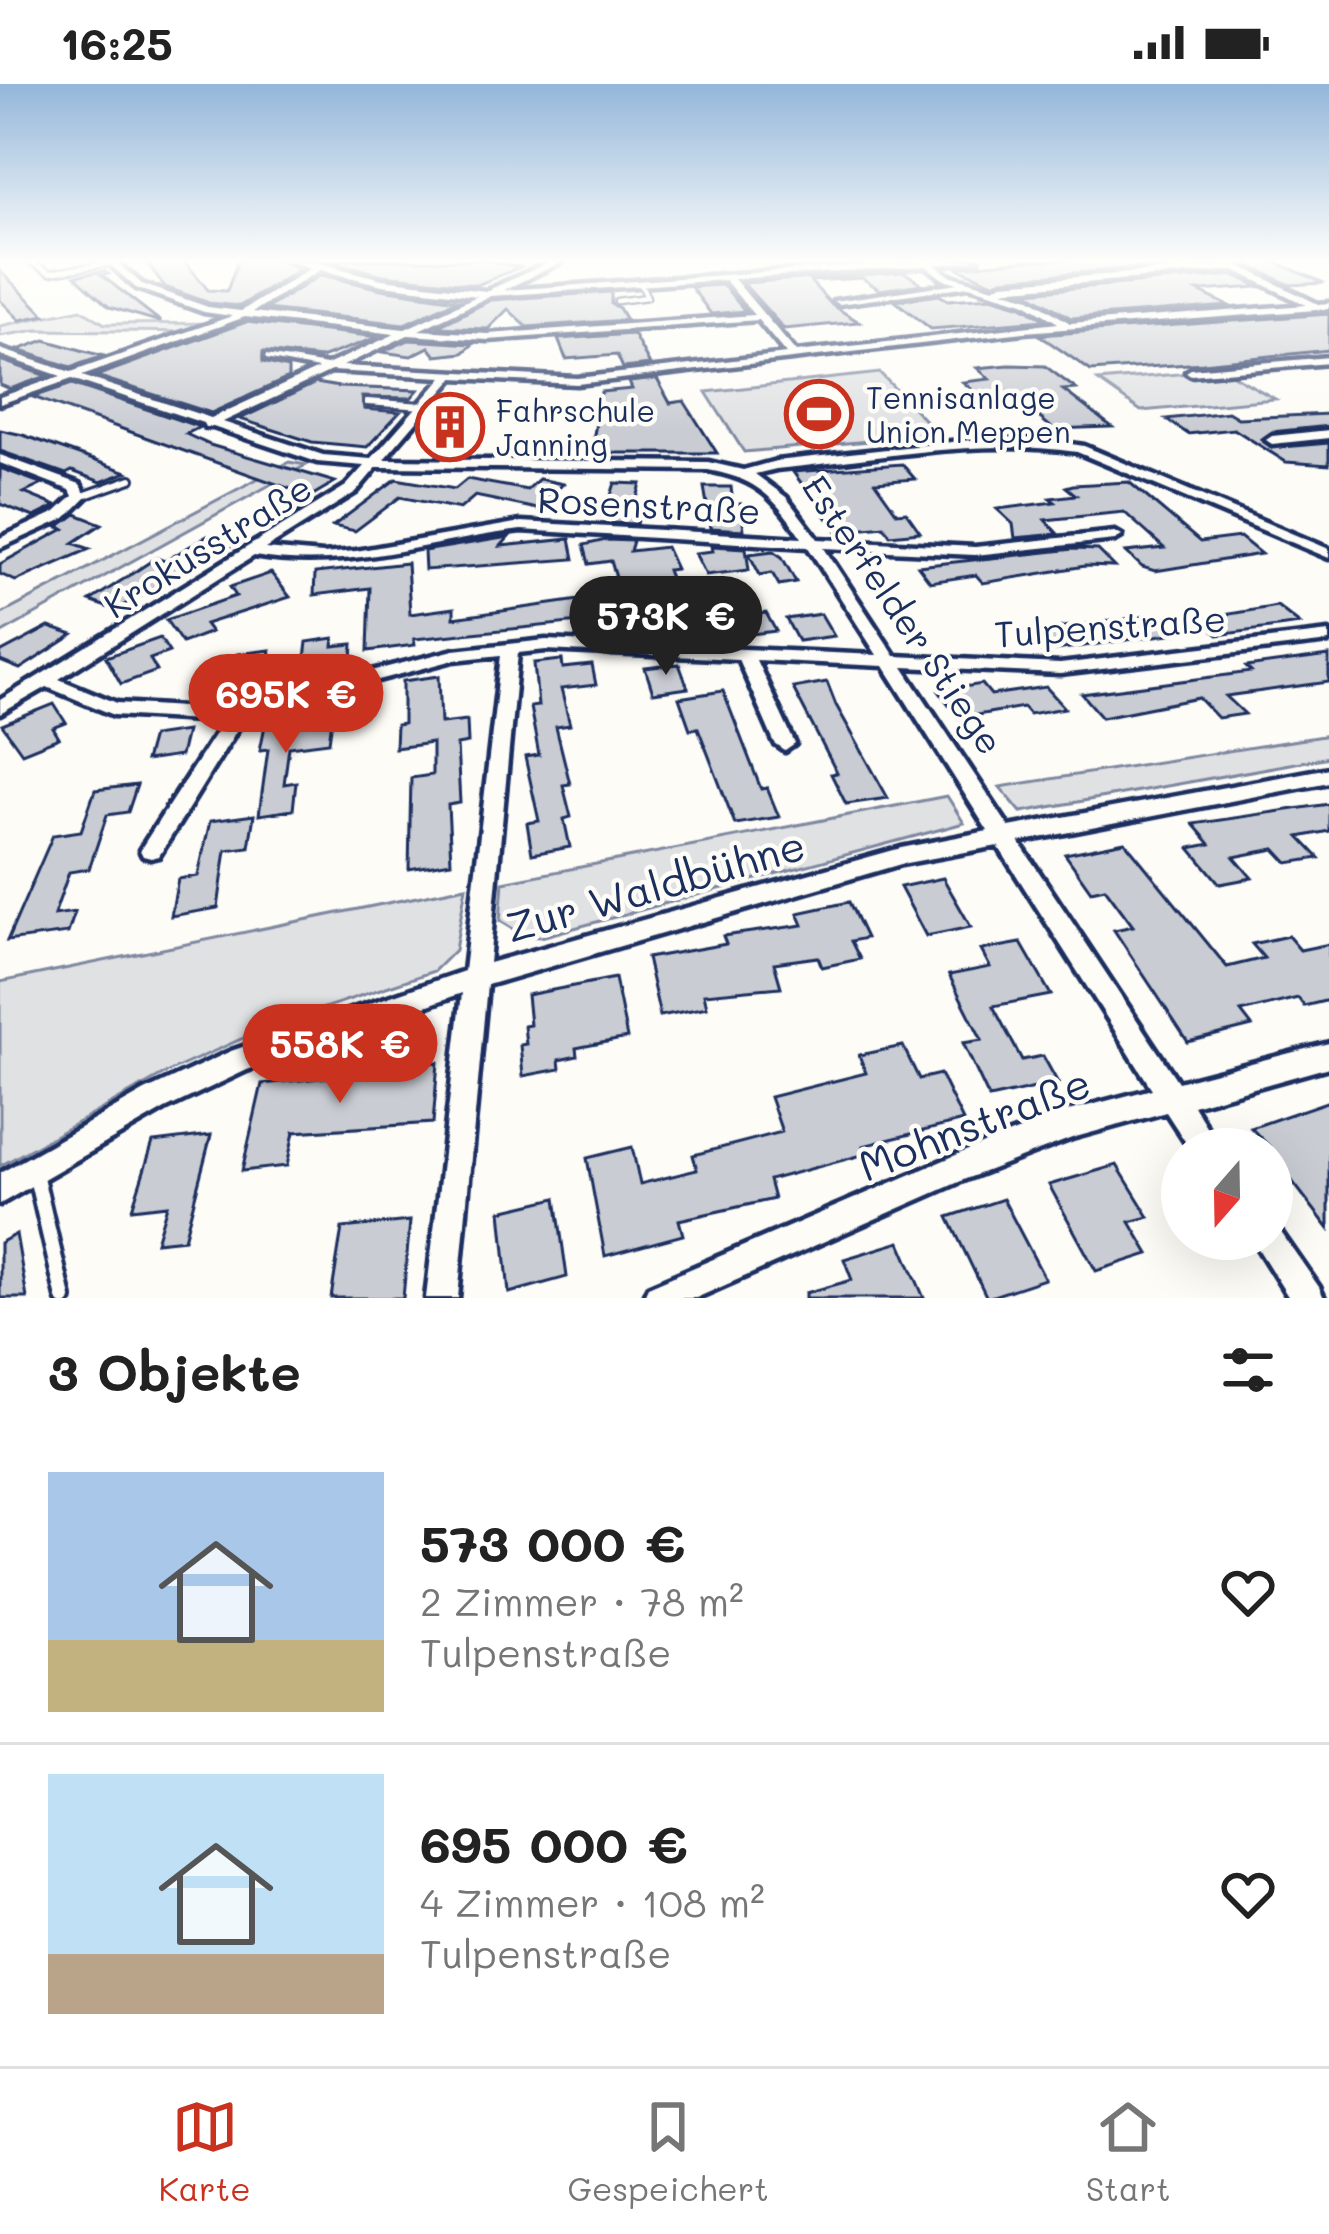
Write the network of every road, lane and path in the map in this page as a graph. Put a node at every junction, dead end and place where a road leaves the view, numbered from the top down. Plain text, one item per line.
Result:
1 (238, 317) edge
2 (247, 317) edge
3 (438, 317) edge
4 (760, 317) joint
5 (1054, 317) edge
6 (1202, 317) edge
7 (1069, 326) junction
8 (405, 332) junction
9 (0, 352) edge
10 (793, 355) junction
11 (270, 357) dead end
12 (1329, 360) edge
13 (1309, 362) junction
14 (327, 368) junction
15 (1191, 372) dead end
16 (1329, 373) edge
17 (450, 376) junction
18 (72, 379) junction
19 (0, 401) edge
20 (368, 402) dead end
21 (423, 406) junction
22 (209, 424) junction
23 (1329, 434) edge
24 (1272, 440) dead end
25 (0, 459) edge
26 (375, 464) junction
27 (745, 473) junction
28 (130, 479) dead end
29 (80, 497) junction
30 (1115, 536) dead end
31 (813, 543) junction
32 (0, 544) edge
33 (255, 552) junction
34 (1329, 554) edge
35 (1329, 637) edge
36 (510, 649) junction
37 (746, 658) junction
38 (889, 664) junction
39 (46, 680) junction
40 (0, 708) edge
41 (239, 711) junction
42 (784, 744) dead end
43 (1329, 775) edge
44 (1002, 835) junction
45 (151, 850) dead end
46 (477, 976) junction
47 (1329, 1055) edge
48 (1171, 1097) junction
49 (1192, 1128) edge
50 (33, 1168) junction
51 (0, 1189) edge
52 (1282, 1260) edge
53 (64, 1298) edge
54 (442, 1298) edge
55 (659, 1298) edge
56 (1308, 1298) edge

1 - 18 street
2 - 8 street
3 - 8 street
4 - 8 street
4 - 10 street
5 - 7 street
6 - 7 street
7 - 10 street
8 - 14 street
9 - 18 street, Esterfelder Stiege
10 - 17 street
11 - 14 street
12 - 13 street
13 - 15 street
13 - 16 street
14 - 17 street
14 - 22 street
17 - 21 street, Krokusstraße
18 - 19 street
18 - 22 street, Esterfelder Stiege
20 - 21 lane
21 - 26 street, Krokusstraße
22 - 26 street, Esterfelder Stiege
23 - 24 street
25 - 29 street
26 - 27 street, Esterfelder Stiege
26 - 33 street, Krokusstraße
27 - 31 street, Esterfelder Stiege
27 - 34 street
28 - 29 lane
29 - 32 street
30 - 31 street, Rosenstraße
31 - 33 street, Rosenstraße
31 - 38 street, Esterfelder Stiege
33 - 39 street, Krokusstraße
35 - 38 street, Tulpenstraße
36 - 37 street, Tulpenstraße
36 - 41 street, Tulpenstraße
36 - 46 street
37 - 38 street, Tulpenstraße
37 - 42 street
38 - 44 street, Esterfelder Stiege
39 - 40 street, Krokusstraße
39 - 41 street, Tulpenstraße
41 - 45 street
43 - 44 street, Zur Waldbühne
44 - 46 street, Zur Waldbühne
44 - 48 street, Esterfelder Stiege
46 - 50 street, Zur Waldbühne
46 - 54 street
47 - 48 street, Mohnstraße
48 - 49 street, Esterfelder Stiege
48 - 55 street, Mohnstraße
50 - 51 street, Zur Waldbühne
50 - 53 lane
52 - 56 street

